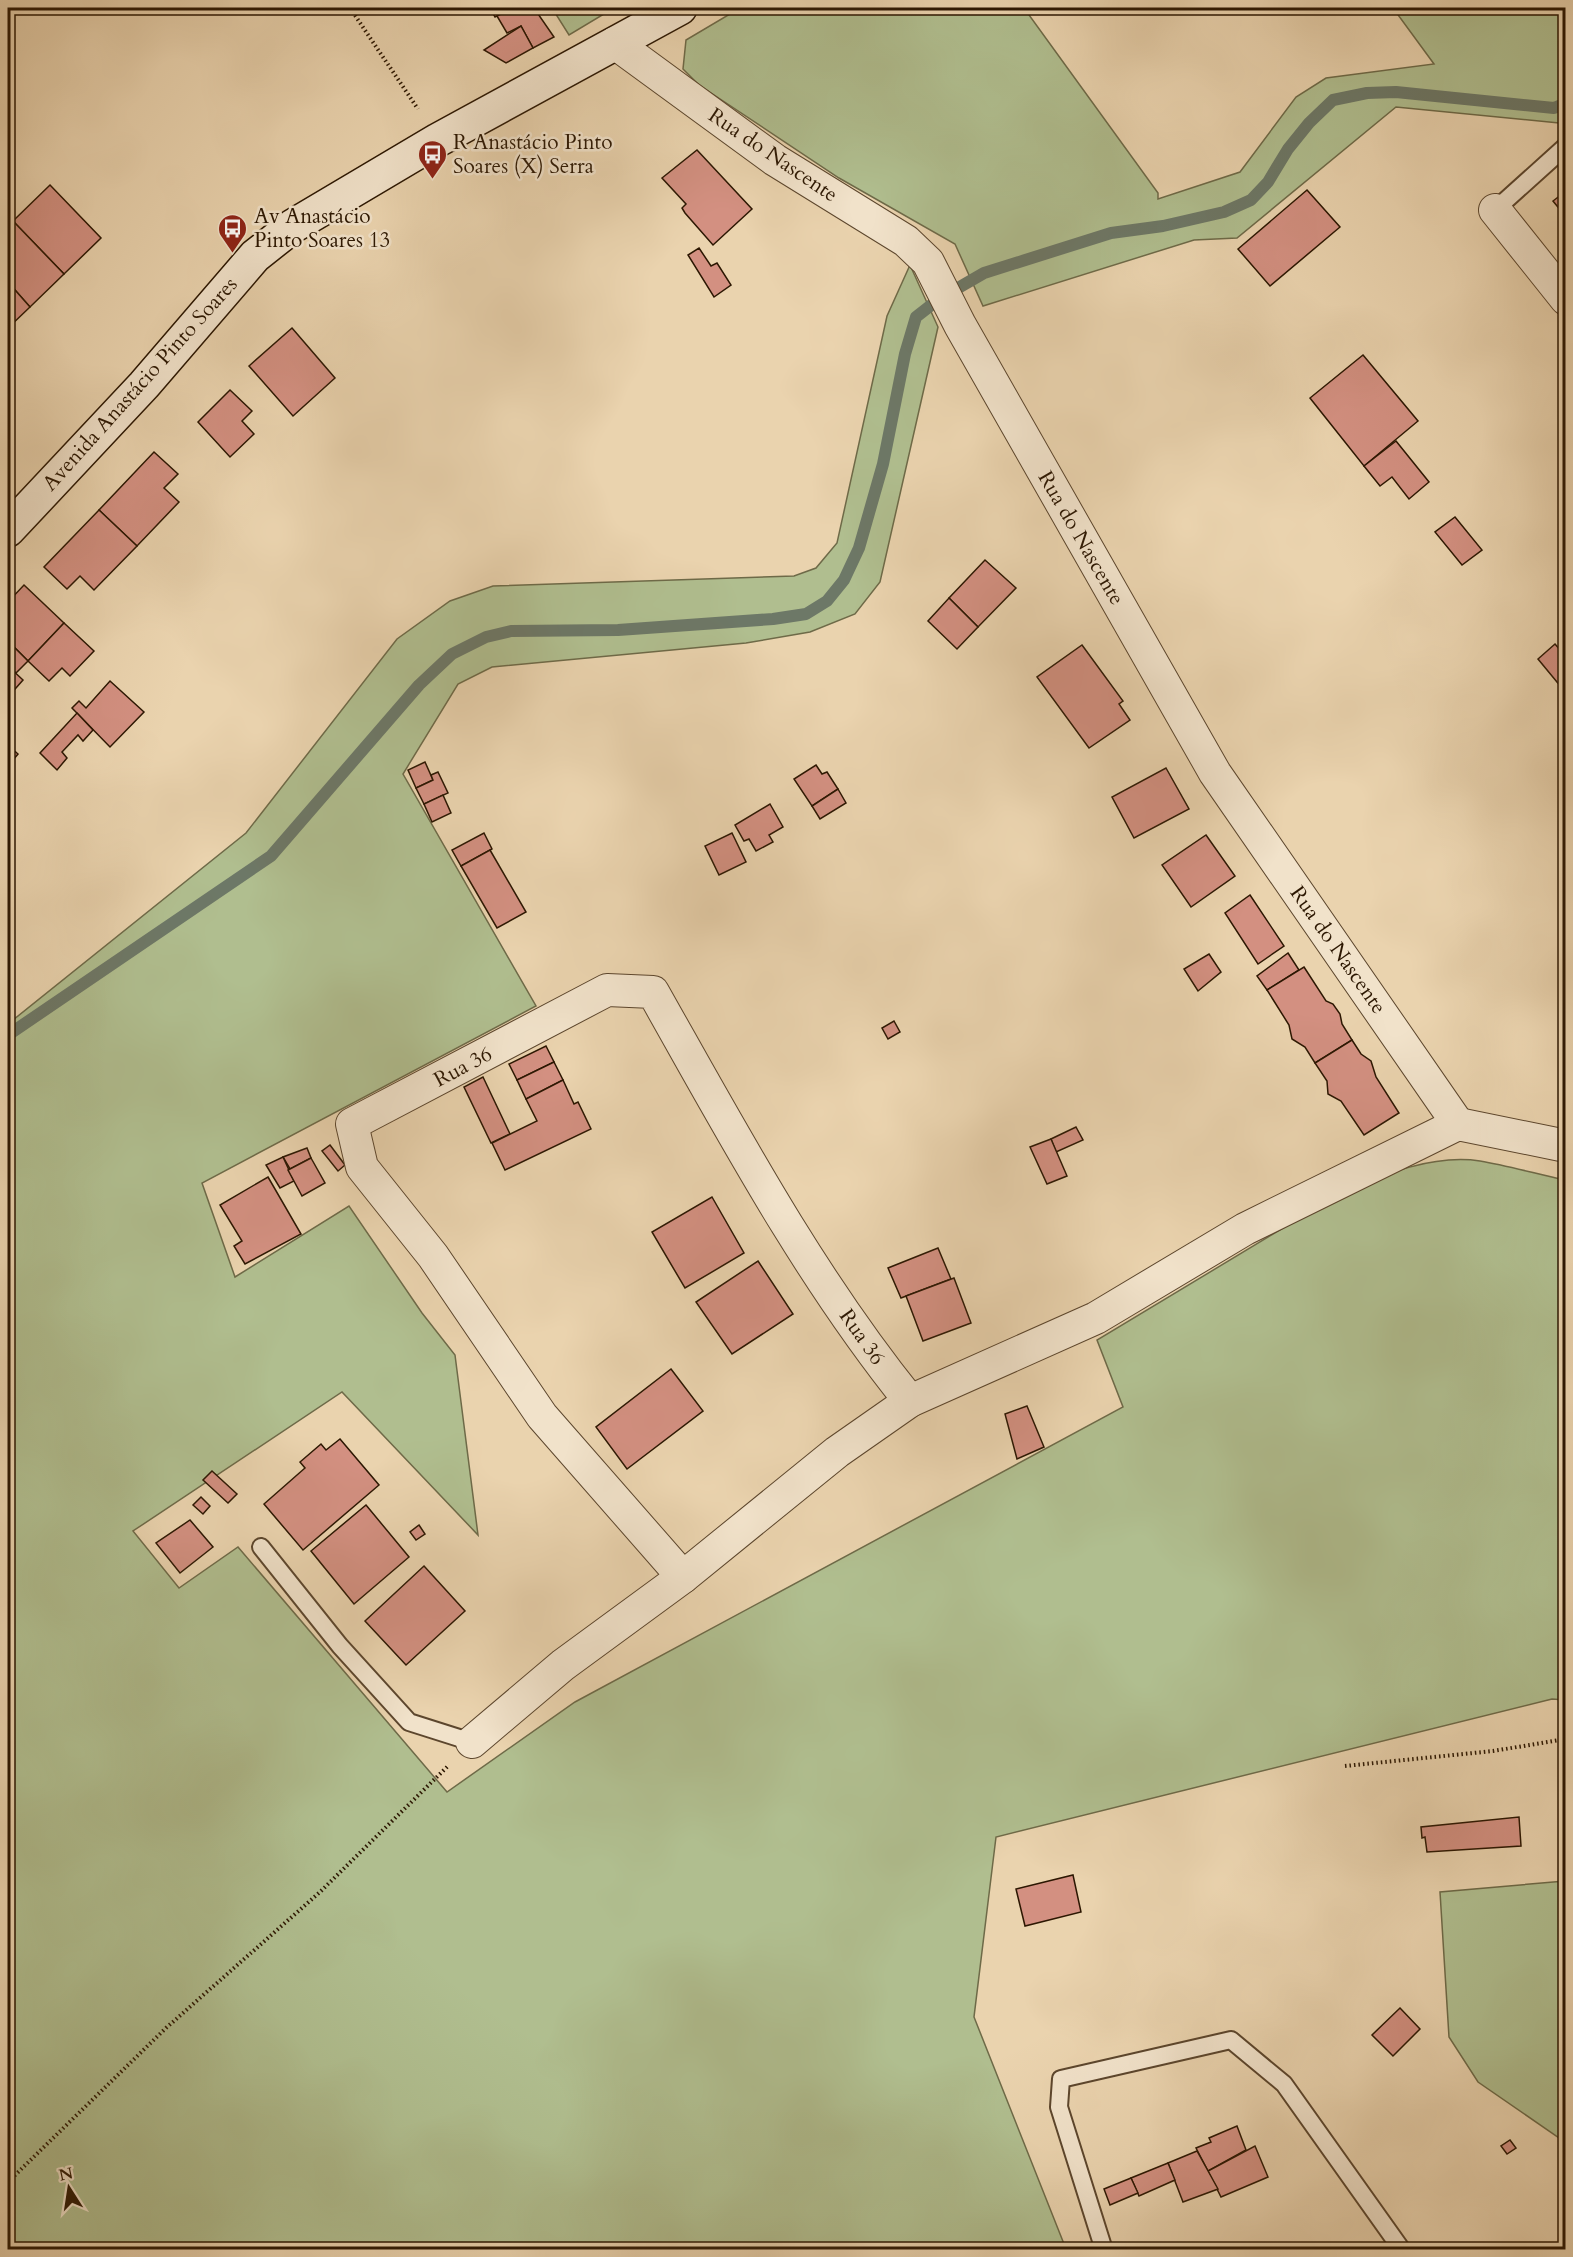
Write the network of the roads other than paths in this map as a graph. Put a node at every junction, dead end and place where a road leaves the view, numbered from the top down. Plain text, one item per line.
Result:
1 (680, 8) edge
2 (615, 43) junction
3 (1566, 146) edge
4 (1495, 210) joint
5 (1566, 299) edge
6 (8, 530) edge
7 (1458, 1124) junction
8 (1566, 1146) edge
9 (910, 1401) junction
10 (261, 1547) dead end
11 (683, 1577) junction
12 (472, 1742) joint
13 (1104, 2250) edge
14 (1402, 2250) edge

1 - 2 street, Avenida Anastácio Pinto Soares
2 - 6 street, Avenida Anastácio Pinto Soares
2 - 7 street, Rua do Nascente
3 - 4 lane
4 - 5 street
7 - 8 street
7 - 9 street
9 - 11 street
9 - 11 street, Rua 36
10 - 12 lane
11 - 12 street
13 - 14 lane

